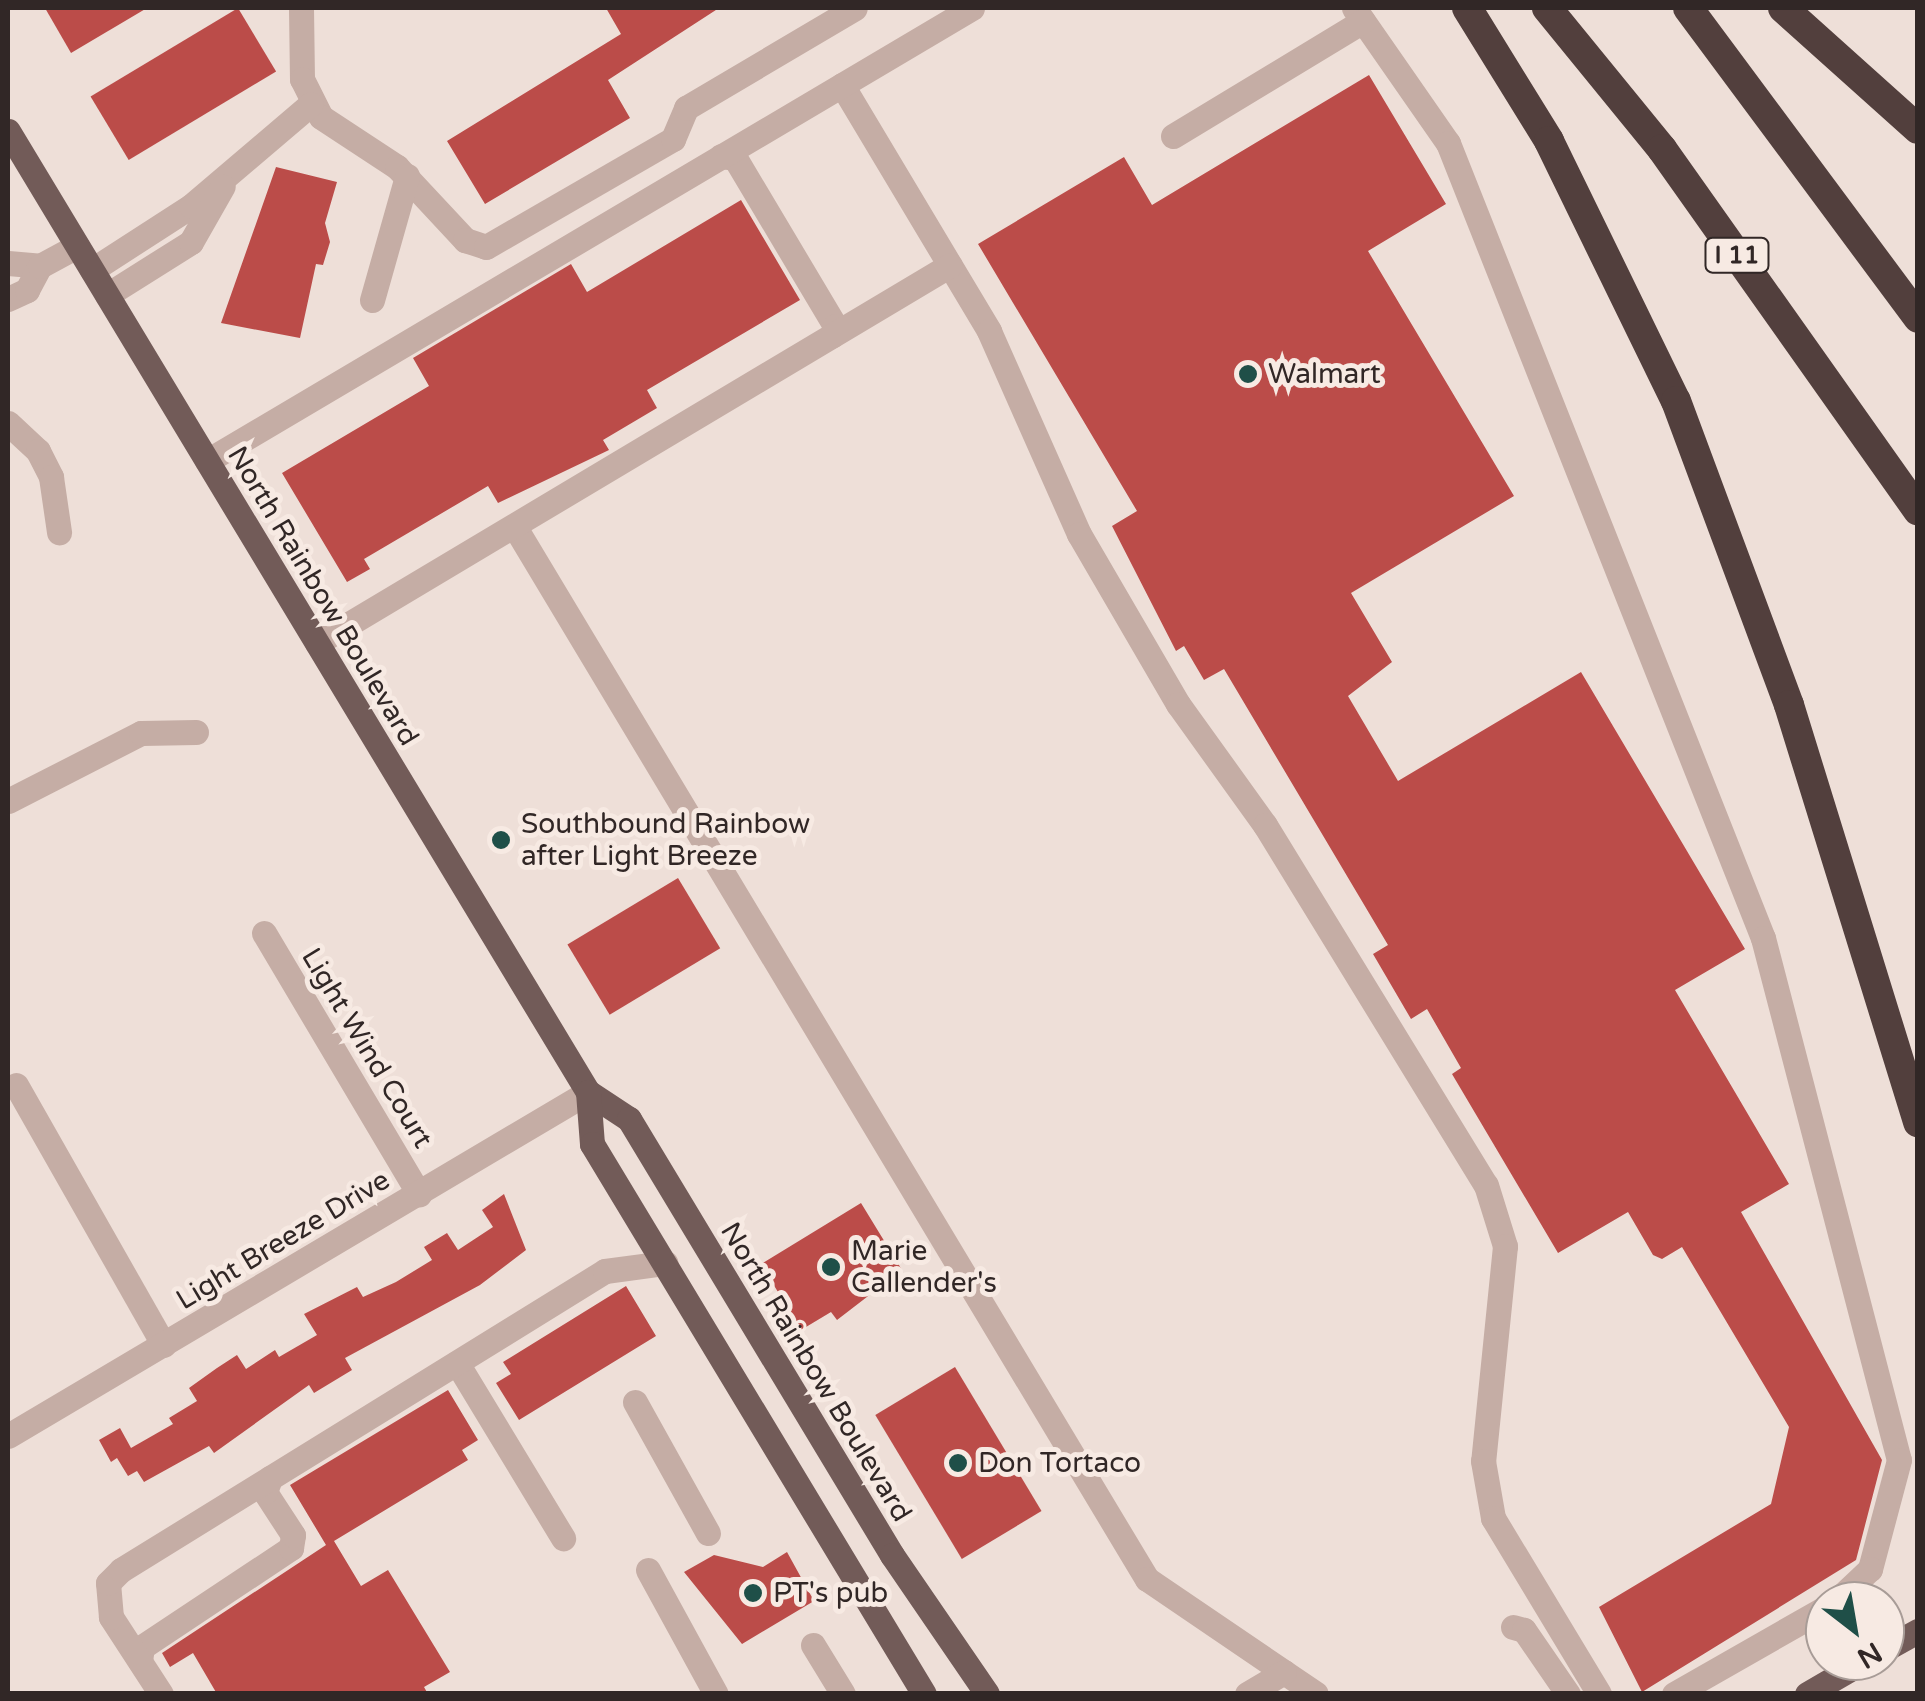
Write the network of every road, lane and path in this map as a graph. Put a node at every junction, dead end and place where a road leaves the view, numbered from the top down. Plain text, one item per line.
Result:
1 (301, 8) edge
2 (855, 8) edge
3 (972, 8) edge
4 (1466, 8) edge
5 (1547, 8) edge
6 (1688, 8) edge
7 (1783, 8) edge
8 (1358, 14) edge
9 (842, 85) junction
10 (311, 104) junction
11 (1918, 129) edge
12 (8, 130) edge
13 (1173, 136) dead end
14 (721, 156) junction
15 (407, 176) junction
16 (228, 177) junction
17 (77, 246) junction
18 (8, 263) edge
19 (950, 265) junction
20 (40, 266) junction
21 (92, 270) junction
22 (107, 294) junction
23 (8, 300) edge
24 (372, 300) dead end
25 (1918, 318) edge
26 (832, 336) junction
27 (8, 423) edge
28 (207, 461) junction
29 (1918, 510) edge
30 (516, 529) junction
31 (59, 532) dead end
32 (317, 643) junction
33 (196, 732) dead end
34 (8, 801) edge
35 (264, 933) dead end
36 (16, 1085) dead end
37 (588, 1092) junction
38 (1918, 1122) edge
39 (419, 1194) junction
40 (665, 1263) junction
41 (164, 1345) junction
42 (456, 1363) junction
43 (788, 1385) junction
44 (635, 1402) dead end
45 (803, 1410) junction
46 (758, 1417) junction
47 (8, 1436) edge
48 (270, 1478) junction
49 (708, 1533) dead end
50 (563, 1538) dead end
51 (648, 1570) dead end
52 (1857, 1581) edge
53 (1805, 1619) edge
54 (1513, 1628) dead end
55 (813, 1645) dead end
56 (140, 1661) junction
57 (1284, 1672) junction
58 (1829, 1681) edge
59 (160, 1694) edge
60 (716, 1694) edge
61 (843, 1694) edge
62 (924, 1694) edge
63 (986, 1694) edge
64 (1247, 1694) edge
65 (1316, 1694) edge
66 (1568, 1694) edge
67 (1600, 1694) edge
68 (1674, 1694) edge
69 (1807, 1694) edge

1 - 10 street
2 - 15 street
3 - 9 street
4 - 38 highway
5 - 29 highway, I 11
6 - 25 highway
7 - 11 highway
8 - 13 street
8 - 52 street
9 - 14 street
9 - 19 street
10 - 15 street
10 - 16 street
12 - 17 main road, North Rainbow Boulevard
14 - 26 street
14 - 28 street
15 - 24 street
16 - 21 street
16 - 22 street
17 - 20 street
17 - 21 main road, North Rainbow Boulevard
18 - 20 street
19 - 26 street
19 - 67 street
20 - 23 street
21 - 22 main road, North Rainbow Boulevard
22 - 28 main road, North Rainbow Boulevard
26 - 30 street
27 - 31 street
28 - 32 main road, North Rainbow Boulevard
30 - 32 street
30 - 57 street
32 - 37 main road, North Rainbow Boulevard
33 - 34 street
35 - 39 street, Light Wind Court
36 - 41 street
37 - 39 street, Light Breeze Drive
37 - 40 main road, North Rainbow Boulevard
37 - 43 main road, North Rainbow Boulevard
39 - 41 street, Light Breeze Drive
40 - 42 street
40 - 46 main road, North Rainbow Boulevard
41 - 47 street, Light Breeze Drive
42 - 48 street
42 - 50 street
43 - 45 main road, North Rainbow Boulevard
43 - 46 main road
44 - 49 street
45 - 46 main road
45 - 63 main road, North Rainbow Boulevard
46 - 62 main road, North Rainbow Boulevard
48 - 56 street
48 - 56 street
51 - 60 street
53 - 68 street
54 - 66 street
55 - 61 street
56 - 59 street
57 - 64 street
57 - 65 street
58 - 69 main road

